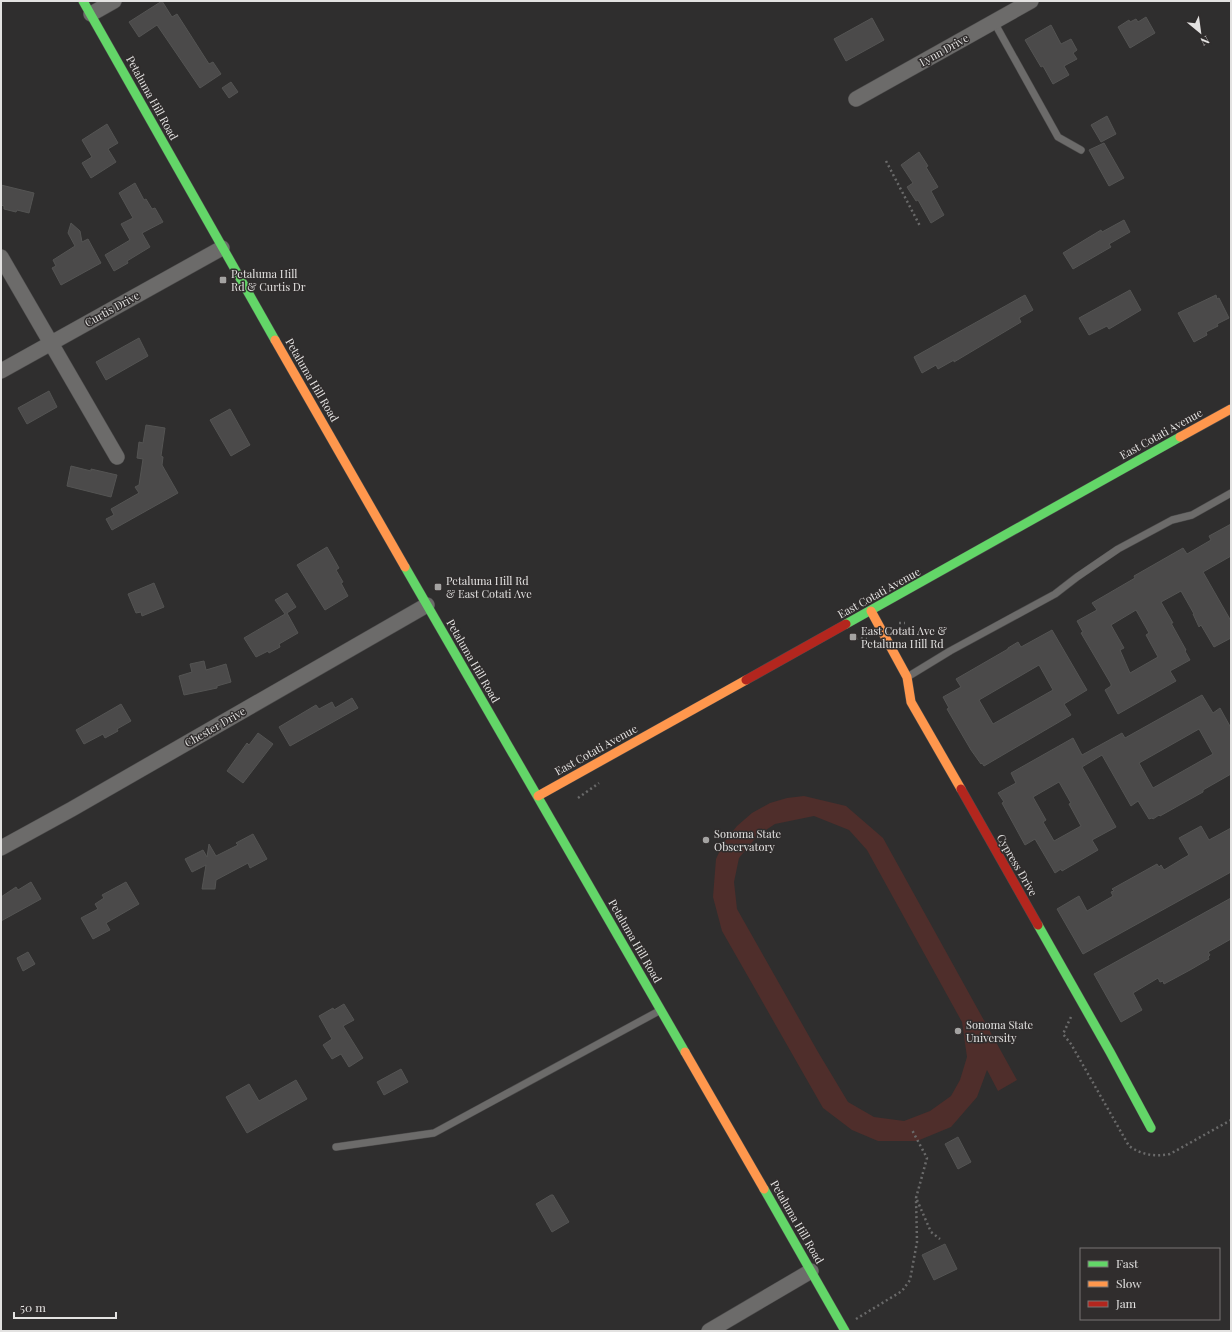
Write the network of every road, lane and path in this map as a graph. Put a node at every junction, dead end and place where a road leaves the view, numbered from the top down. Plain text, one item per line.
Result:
1 (83, 1) edge
2 (114, 1) edge
3 (1031, 1) edge
4 (91, 14) junction
5 (994, 22) junction
6 (856, 99) dead end
7 (1081, 150) dead end
8 (886, 161) dead end
9 (920, 226) dead end
10 (222, 248) junction
11 (1, 257) edge
12 (51, 343) junction
13 (1, 371) edge
14 (1231, 409) edge
15 (117, 457) dead end
16 (1231, 493) edge
17 (427, 605) junction
18 (871, 611) junction
19 (899, 623) dead end
20 (905, 623) dead end
21 (907, 677) junction
22 (538, 796) junction
23 (1, 848) edge
24 (661, 1010) junction
25 (1151, 1128) dead end
26 (912, 1130) dead end
27 (336, 1147) dead end
28 (916, 1198) junction
29 (940, 1239) dead end
30 (811, 1271) junction
31 (843, 1329) edge
32 (709, 1331) edge

1 - 4 main road, Petaluma Hill Road
2 - 4 street
3 - 5 street, Lynn Drive
4 - 10 main road, Petaluma Hill Road
5 - 6 street, Lynn Drive
5 - 7 lane
8 - 9 path
10 - 12 street, Curtis Drive
10 - 17 main road, Petaluma Hill Road
11 - 12 street
12 - 13 street, Curtis Drive
12 - 15 street
14 - 18 main road, East Cotati Avenue
16 - 21 lane
17 - 22 main road, Petaluma Hill Road
17 - 23 street, Chester Drive
18 - 21 main road, Cypress Drive
18 - 22 main road, East Cotati Avenue
19 - 20 path
21 - 25 main road, Cypress Drive
22 - 24 main road, Petaluma Hill Road
24 - 27 lane
24 - 30 main road, Petaluma Hill Road
26 - 28 path
28 - 29 path
28 - 31 path
30 - 31 main road, Petaluma Hill Road
30 - 32 street

